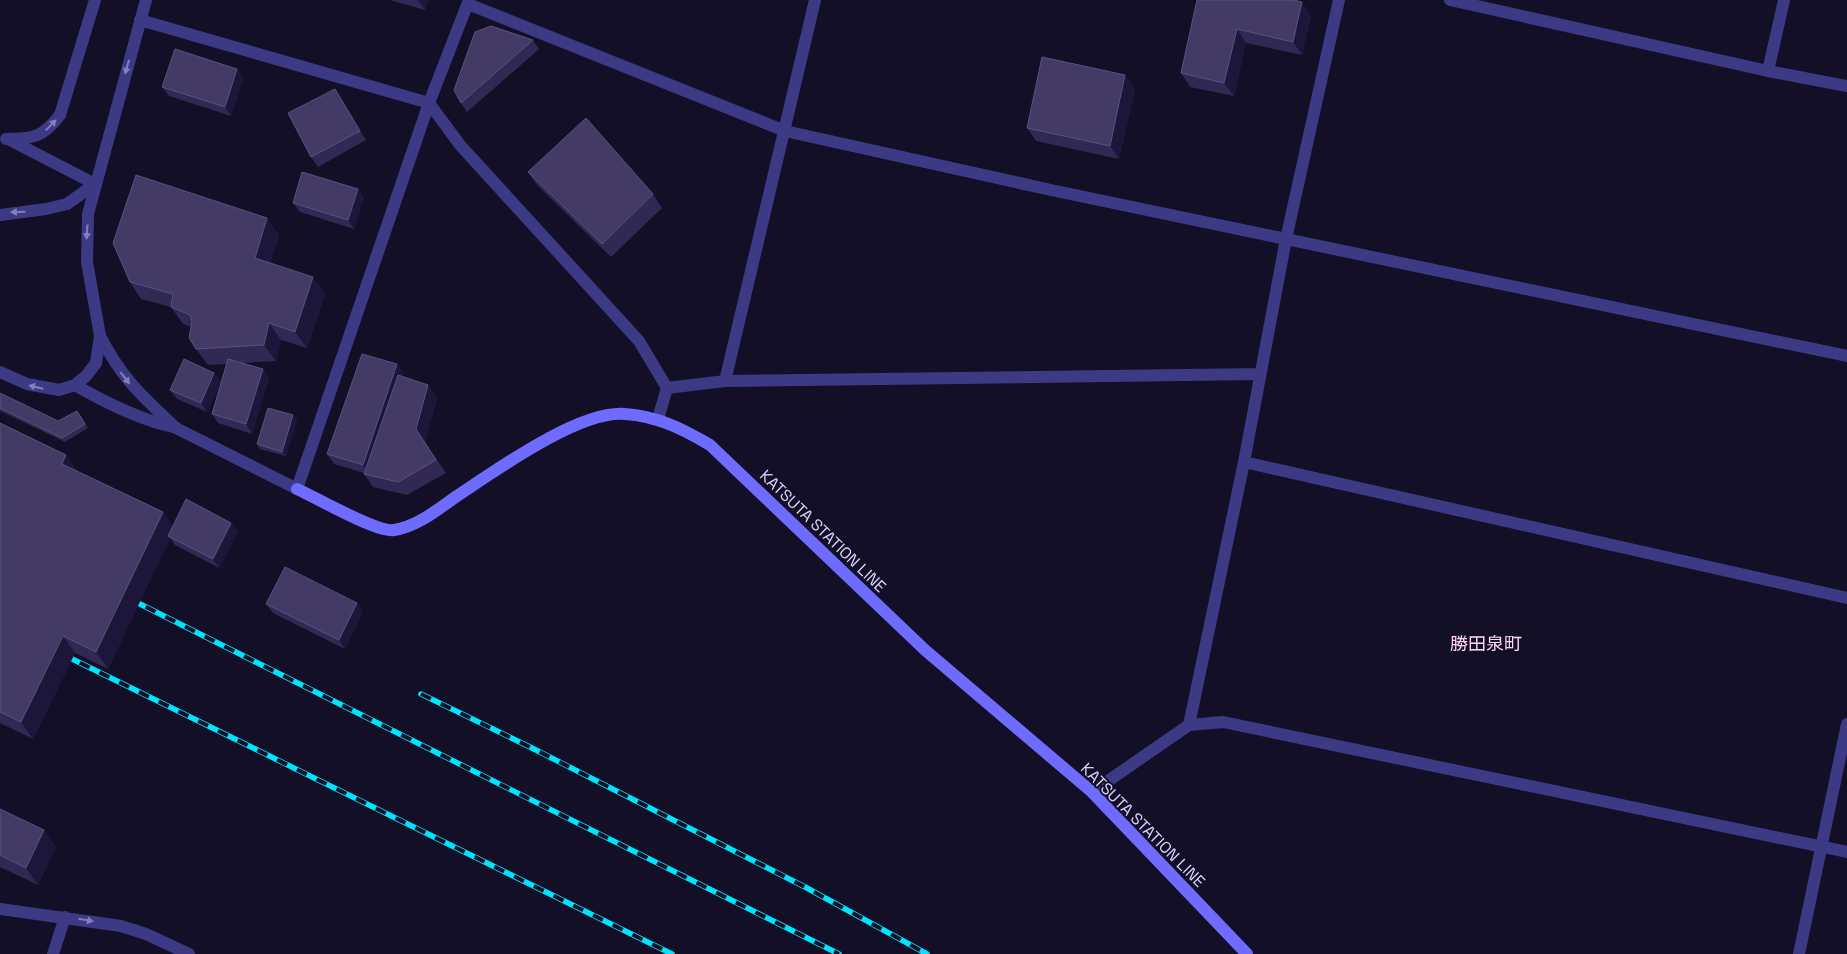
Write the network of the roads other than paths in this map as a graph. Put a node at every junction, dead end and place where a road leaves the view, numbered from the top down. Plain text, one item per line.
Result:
1 (95, 0) edge
2 (146, 0) edge
3 (815, 0) edge
4 (1339, 0) edge
5 (1450, 0) edge
6 (1784, 0) edge
7 (468, 2) edge
8 (1500, 5) edge
9 (140, 20) junction
10 (1768, 71) junction
11 (1847, 86) edge
12 (429, 103) junction
13 (785, 131) junction
14 (3, 137) edge
15 (94, 184) junction
16 (0, 215) edge
17 (1286, 239) junction
18 (100, 336) junction
19 (1847, 356) edge
20 (0, 372) edge
21 (1259, 374) junction
22 (725, 381) junction
23 (75, 385) junction
24 (667, 388) junction
25 (658, 420) junction
26 (176, 428) junction
27 (1244, 462) junction
28 (297, 488) junction
29 (1847, 598) edge
30 (1847, 724) edge
31 (1188, 725) junction
32 (1092, 792) junction
33 (1821, 846) junction
34 (1847, 852) edge
35 (0, 909) edge
36 (65, 917) junction
37 (53, 954) edge
38 (189, 954) edge
39 (1247, 954) edge
40 (1799, 954) edge

14 -> 1 street
2 - 9 street
3 - 13 street
4 - 17 street
5 - 8 street
6 - 10 street
7 - 12 street
7 - 13 street
8 - 10 street
9 - 12 street
9 -> 15 street
10 - 11 street
12 - 24 street
12 - 28 street
13 - 17 street
13 - 22 street
14 - 15 street
15 -> 16 street
15 -> 18 street
17 - 19 street
17 - 21 street
18 - 23 street
18 -> 26 street
23 -> 20 street
21 - 22 street
21 - 27 street
22 - 24 street
23 - 26 street
24 - 25 street
25 - 28 main road, KATSUTA STATION LINE
25 - 32 main road, KATSUTA STATION LINE
26 - 28 street
27 - 29 street
27 - 31 street
30 - 33 street
31 - 32 street
31 - 33 street
32 - 39 main road, KATSUTA STATION LINE
33 - 34 street
33 - 40 street
35 - 36 street
36 - 37 street
36 -> 38 street

